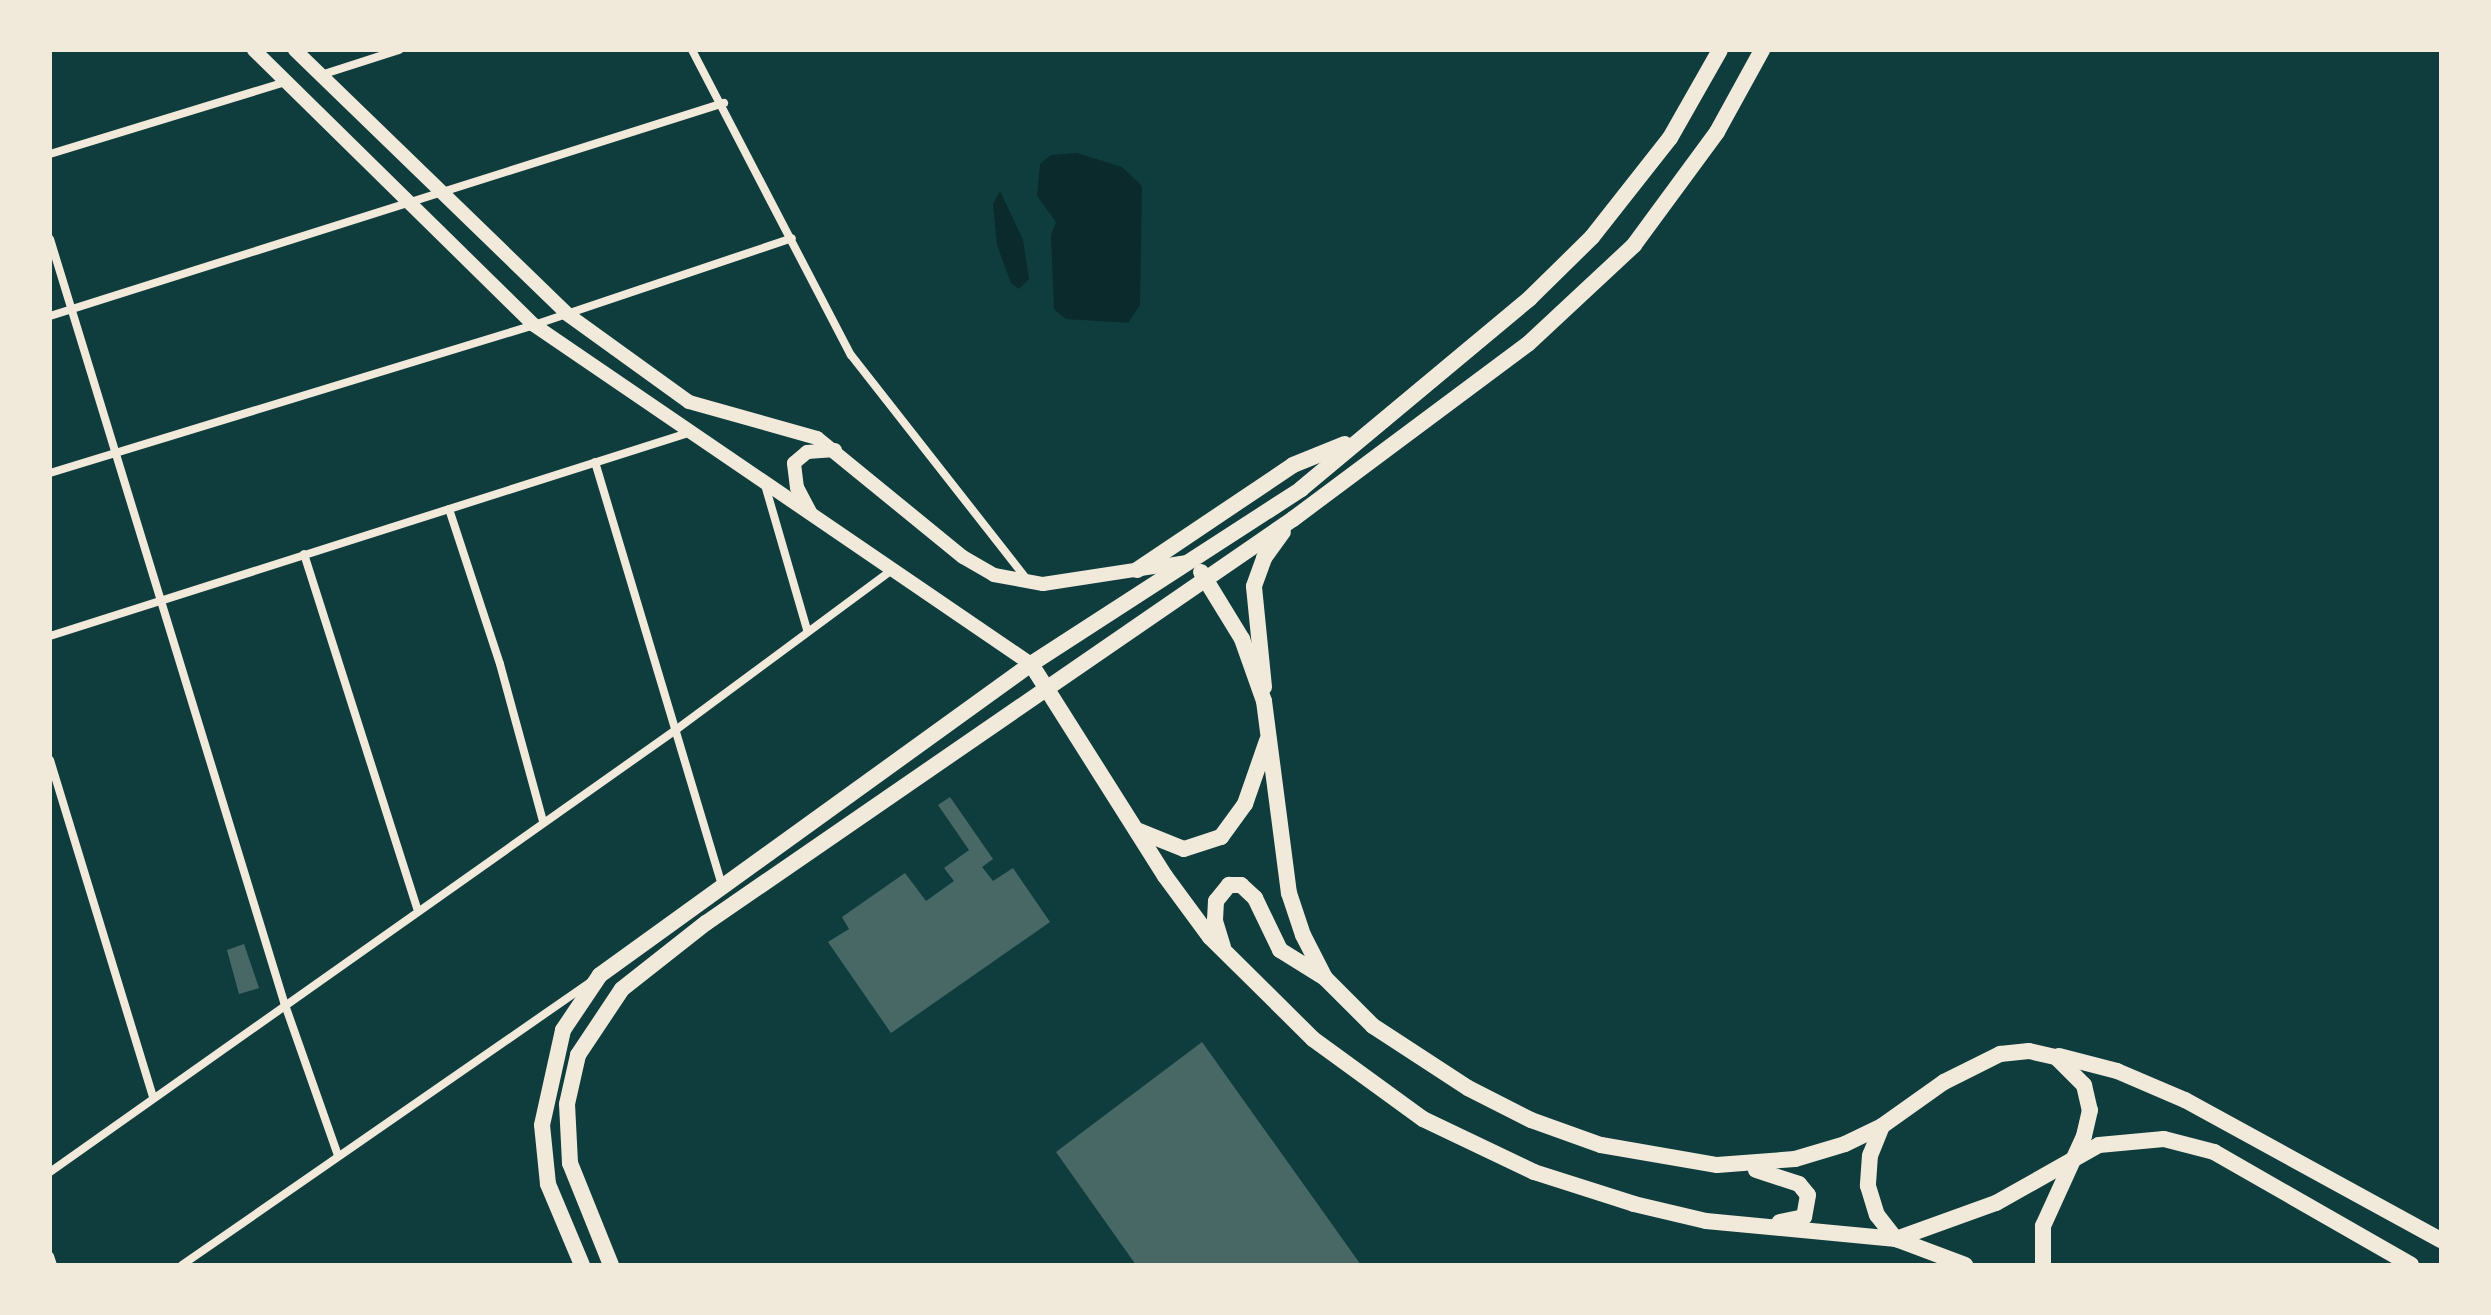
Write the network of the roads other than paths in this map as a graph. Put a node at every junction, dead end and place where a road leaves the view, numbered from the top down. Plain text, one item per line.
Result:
1 (254, 50) edge
2 (295, 50) edge
3 (399, 50) edge
4 (692, 50) edge
5 (1720, 50) edge
6 (1762, 50) edge
7 (321, 75) junction
8 (287, 82) junction
9 (724, 103) junction
10 (50, 154) edge
11 (438, 193) junction
12 (410, 202) junction
13 (792, 238) junction
14 (50, 239) edge
15 (73, 309) junction
16 (567, 314) junction
17 (50, 316) edge
18 (534, 325) junction
19 (688, 433) junction
20 (1358, 439) junction
21 (835, 450) junction
22 (118, 451) junction
23 (595, 462) junction
24 (50, 473) edge
25 (765, 485) junction
26 (449, 509) junction
27 (811, 514) junction
28 (1293, 519) junction
29 (304, 554) junction
30 (1187, 562) junction
31 (893, 569) junction
32 (1137, 570) junction
33 (1206, 579) junction
34 (1030, 584) junction
35 (162, 598) junction
36 (807, 630) junction
37 (50, 636) edge
38 (1031, 664) junction
39 (1049, 686) junction
40 (1264, 701) junction
41 (677, 729) junction
42 (1269, 733) junction
43 (50, 760) edge
44 (543, 821) junction
45 (1134, 828) junction
46 (722, 885) junction
47 (417, 908) junction
48 (1229, 958) junction
49 (600, 975) junction
50 (1325, 978) junction
51 (284, 1002) junction
52 (2043, 1053) junction
53 (153, 1096) junction
54 (1882, 1126) junction
55 (338, 1155) junction
56 (2073, 1160) junction
57 (1717, 1165) junction
58 (50, 1172) edge
59 (1706, 1221) junction
60 (1896, 1239) junction
61 (2441, 1240) edge
62 (50, 1256) edge
63 (53, 1265) edge
64 (182, 1265) edge
65 (582, 1265) edge
66 (611, 1265) edge
67 (1965, 1265) edge
68 (2043, 1265) edge
69 (2411, 1265) edge

1 - 8 street
2 - 7 street
3 - 7 street
4 - 9 street
5 - 20 main road
6 - 28 main road
7 - 11 street
8 - 10 street
8 - 12 street
9 - 11 street
9 - 13 street
11 - 12 street
11 - 16 street
12 - 15 street
12 - 18 street
13 - 16 street
13 - 34 street
14 - 15 street
15 - 17 street
15 - 22 street
16 - 18 street
16 - 21 street
18 - 19 street
18 - 22 street
19 - 23 street
19 - 25 street
20 - 30 main road
20 - 32 main road
21 - 27 street
21 - 34 street
22 - 24 street
22 - 35 street
23 - 26 street
23 - 41 street
25 - 27 street
25 - 36 street
26 - 29 street
26 - 44 street
27 - 31 street
28 - 33 main road
28 - 40 main road
29 - 35 street
29 - 47 street
30 - 32 street
30 - 33 main road
30 - 38 main road
31 - 36 street
31 - 38 street
32 - 34 street
33 - 39 main road
33 - 40 main road
35 - 37 street
35 - 51 street
36 - 41 street
38 - 39 main road
38 - 46 main road
39 - 45 main road
39 - 66 main road
40 - 42 main road
41 - 44 street
41 - 46 street
42 - 45 main road
42 - 50 main road
43 - 53 street
44 - 47 street
45 - 48 main road
46 - 49 main road
47 - 51 street
48 - 50 main road
48 - 59 main road
49 - 55 street
49 - 65 main road
50 - 57 main road
51 - 53 street
51 - 55 street
52 - 54 main road
52 - 56 main road
52 - 61 main road
53 - 58 street
54 - 57 main road
54 - 60 main road
55 - 64 street
56 - 60 main road
56 - 68 main road
56 - 69 main road
57 - 59 main road
59 - 60 main road
60 - 67 main road
62 - 63 street

